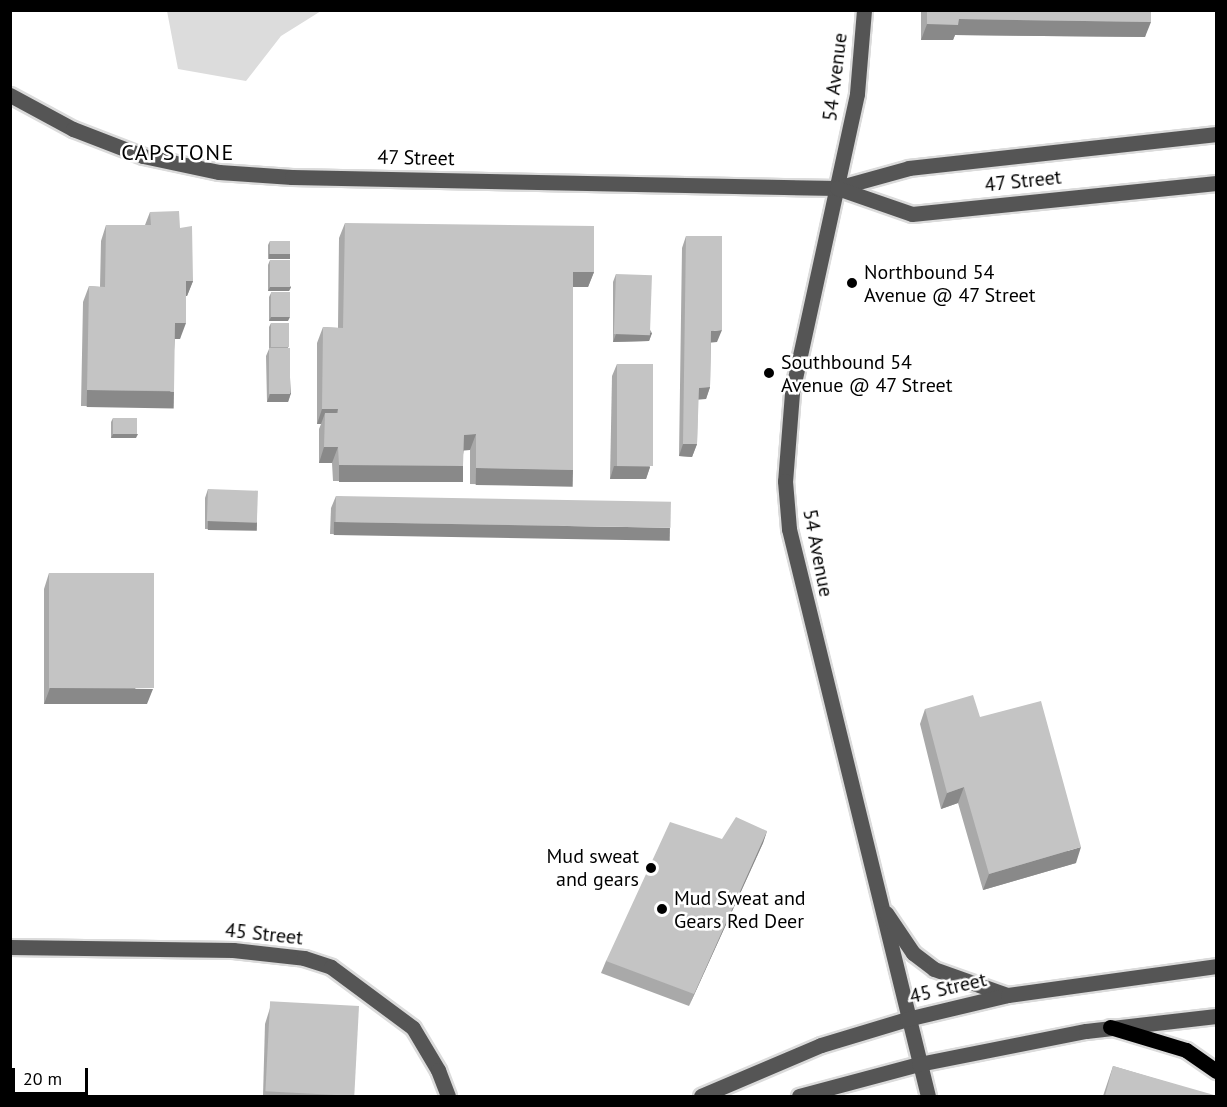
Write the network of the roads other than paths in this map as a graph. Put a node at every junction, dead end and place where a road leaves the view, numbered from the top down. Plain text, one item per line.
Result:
1 (864, 10) edge
2 (10, 95) edge
3 (1216, 134) edge
4 (1216, 183) edge
5 (837, 188) junction
6 (875, 894) junction
7 (10, 947) edge
8 (1216, 966) edge
9 (1008, 995) junction
10 (1216, 1016) edge
11 (907, 1019) junction
12 (1110, 1027) junction
13 (919, 1064) junction
14 (1216, 1071) edge
15 (448, 1096) edge
16 (701, 1096) edge
17 (799, 1096) edge
18 (928, 1096) edge

1 - 5 street, 54 Avenue
2 - 5 street, 47 Street
3 - 5 street, 47 Street
4 - 5 street, 47 Street
5 - 6 street, 54 Avenue
6 - 9 street
6 - 11 street, 54 Avenue
7 - 15 street, 45 Street
8 - 9 street, 45 Street
9 - 11 street, 45 Street
10 - 12 street
11 - 13 street, 54 Avenue
11 - 16 street, 45 Street
12 - 13 street
12 - 14 main road
13 - 17 street
13 - 18 street, 54 Avenue

